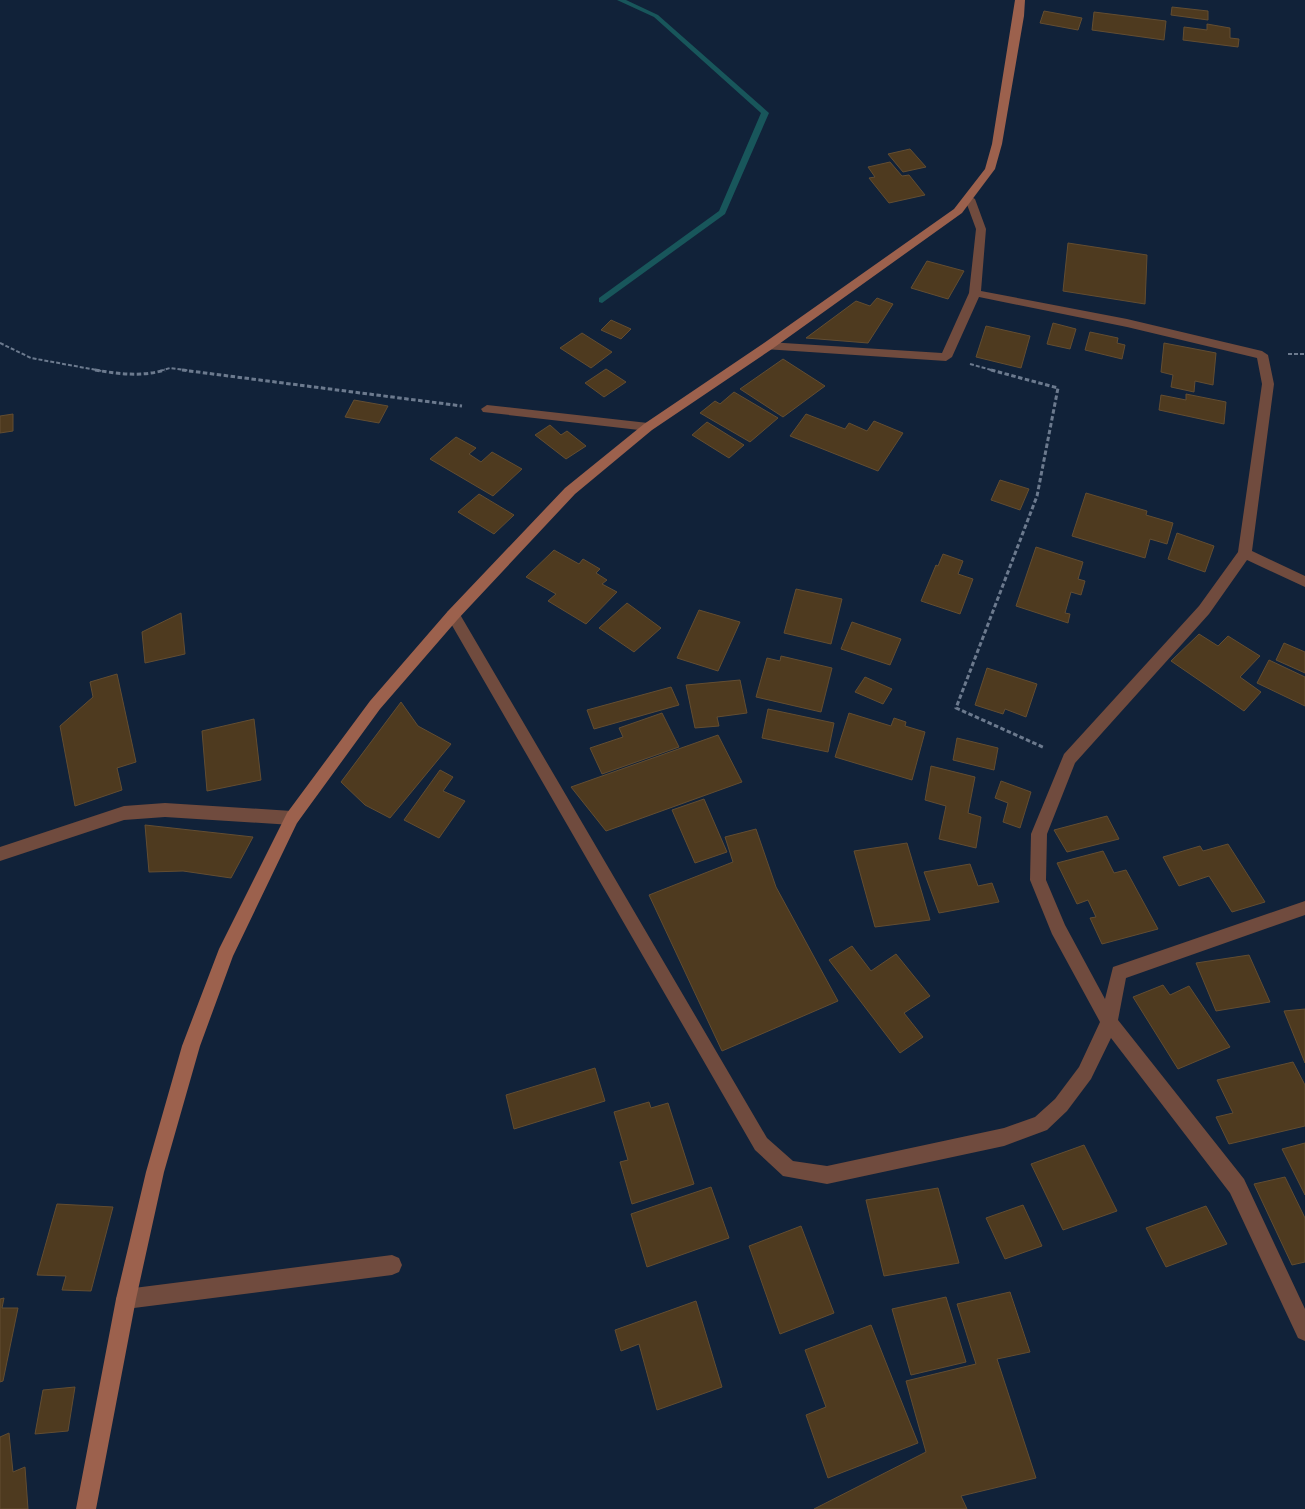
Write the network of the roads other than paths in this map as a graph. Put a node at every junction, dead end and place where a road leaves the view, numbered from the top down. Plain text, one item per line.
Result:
1 (1020, 0) edge
2 (970, 198) junction
3 (975, 293) junction
4 (768, 346) junction
5 (487, 409) road end
6 (648, 427) junction
7 (1245, 553) junction
8 (1305, 582) edge
9 (453, 615) junction
10 (292, 818) junction
11 (0, 854) edge
12 (1305, 908) edge
13 (1109, 1022) junction
14 (392, 1265) dead end
15 (126, 1299) junction
16 (1305, 1332) edge
17 (86, 1509) edge

1 - 2 street
2 - 3 street
2 - 4 street
3 - 4 street
3 - 7 street
4 - 6 street
5 - 6 street
6 - 9 street
7 - 8 street
7 - 13 street
9 - 10 street
9 - 13 street
10 - 11 street
10 - 15 street
12 - 13 street
13 - 16 street
14 - 15 street
15 - 17 street

